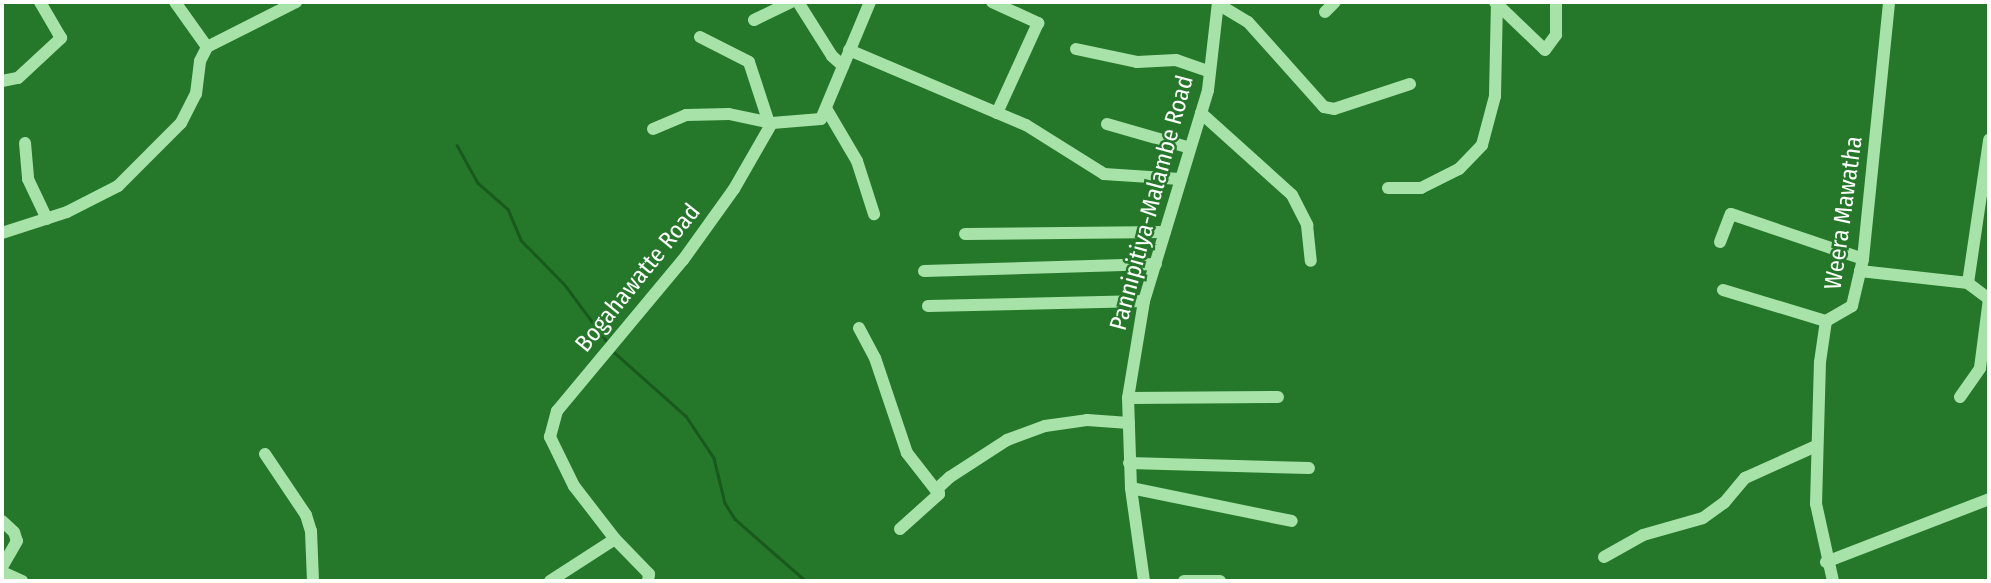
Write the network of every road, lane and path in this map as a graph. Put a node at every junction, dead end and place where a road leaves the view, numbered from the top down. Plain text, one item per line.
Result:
1 (40, 2) edge
2 (175, 2) edge
3 (296, 2) edge
4 (791, 2) edge
5 (798, 2) edge
6 (870, 2) edge
7 (992, 2) edge
8 (1335, 2) edge
9 (1556, 2) edge
10 (1889, 2) edge
11 (1218, 3) edge
12 (1496, 3) edge
13 (1325, 12) dead end
14 (754, 20) dead end
15 (700, 37) dead end
16 (207, 47) junction
17 (1076, 49) dead end
18 (849, 50) junction
19 (843, 66) junction
20 (1208, 71) junction
21 (2, 81) edge
22 (1410, 84) dead end
23 (827, 110) junction
24 (997, 113) junction
25 (1201, 113) junction
26 (770, 122) junction
27 (1107, 124) dead end
28 (653, 129) dead end
29 (1989, 140) edge
30 (25, 143) dead end
31 (1190, 148) junction
32 (1181, 179) junction
33 (1388, 188) dead end
34 (874, 214) dead end
35 (47, 219) junction
36 (1166, 232) junction
37 (2, 233) edge
38 (965, 234) dead end
39 (1720, 242) dead end
40 (1311, 261) dead end
41 (1156, 264) junction
42 (1861, 265) junction
43 (924, 271) dead end
44 (1968, 283) junction
45 (1723, 290) dead end
46 (1144, 301) junction
47 (928, 306) dead end
48 (1826, 321) junction
49 (859, 328) dead end
50 (1278, 397) dead end
51 (1960, 397) dead end
52 (1128, 398) junction
53 (1129, 423) junction
54 (1814, 447) junction
55 (265, 454) dead end
56 (1129, 463) junction
57 (1309, 468) dead end
58 (1131, 488) junction
59 (939, 494) junction
60 (1989, 499) edge
61 (2, 521) edge
62 (1292, 522) dead end
63 (900, 529) dead end
64 (615, 539) junction
65 (1604, 557) dead end
66 (1826, 562) junction
67 (2, 569) edge
68 (22, 581) edge
69 (313, 581) edge
70 (550, 581) edge
71 (648, 581) edge
72 (1144, 581) edge
73 (1184, 581) edge
74 (1220, 581) edge
75 (1833, 581) edge

1 - 21 street
2 - 16 street
3 - 16 street
4 - 14 street
5 - 19 street
6 - 18 street
7 - 24 street
8 - 13 street
9 - 12 street
10 - 42 street, Weera Mawatha
11 - 20 street, Pannipitiya-Malambe Road
11 - 22 street
12 - 33 street
15 - 26 street
16 - 35 street
17 - 20 street
18 - 19 street
18 - 24 street
19 - 23 street
20 - 25 street, Pannipitiya-Malambe Road
23 - 26 street
23 - 34 street
24 - 32 street
25 - 31 street, Pannipitiya-Malambe Road
25 - 40 street
26 - 28 street
26 - 64 street, Bogahawatte Road
27 - 31 street
29 - 44 street
30 - 35 street
31 - 32 street, Pannipitiya-Malambe Road
32 - 36 street, Pannipitiya-Malambe Road
35 - 37 street
36 - 38 street
36 - 41 street, Pannipitiya-Malambe Road
39 - 42 street
41 - 43 street
41 - 46 street, Pannipitiya-Malambe Road
42 - 44 street
42 - 48 street, Weera Mawatha
44 - 51 street
45 - 48 street
46 - 47 street
46 - 52 street, Pannipitiya-Malambe Road
48 - 54 street, Weera Mawatha
49 - 59 street
50 - 52 street
52 - 53 street, Pannipitiya-Malambe Road
53 - 56 street, Pannipitiya-Malambe Road
53 - 59 street
54 - 65 street
54 - 66 street, Weera Mawatha
55 - 69 street
56 - 57 street
56 - 58 street, Pannipitiya-Malambe Road
58 - 62 street
58 - 72 street, Pannipitiya-Malambe Road
59 - 63 street
60 - 66 street
61 - 67 street
64 - 70 street
64 - 71 street, Bogahawatte Road
66 - 75 street, Weera Mawatha
67 - 68 street
73 - 74 street

